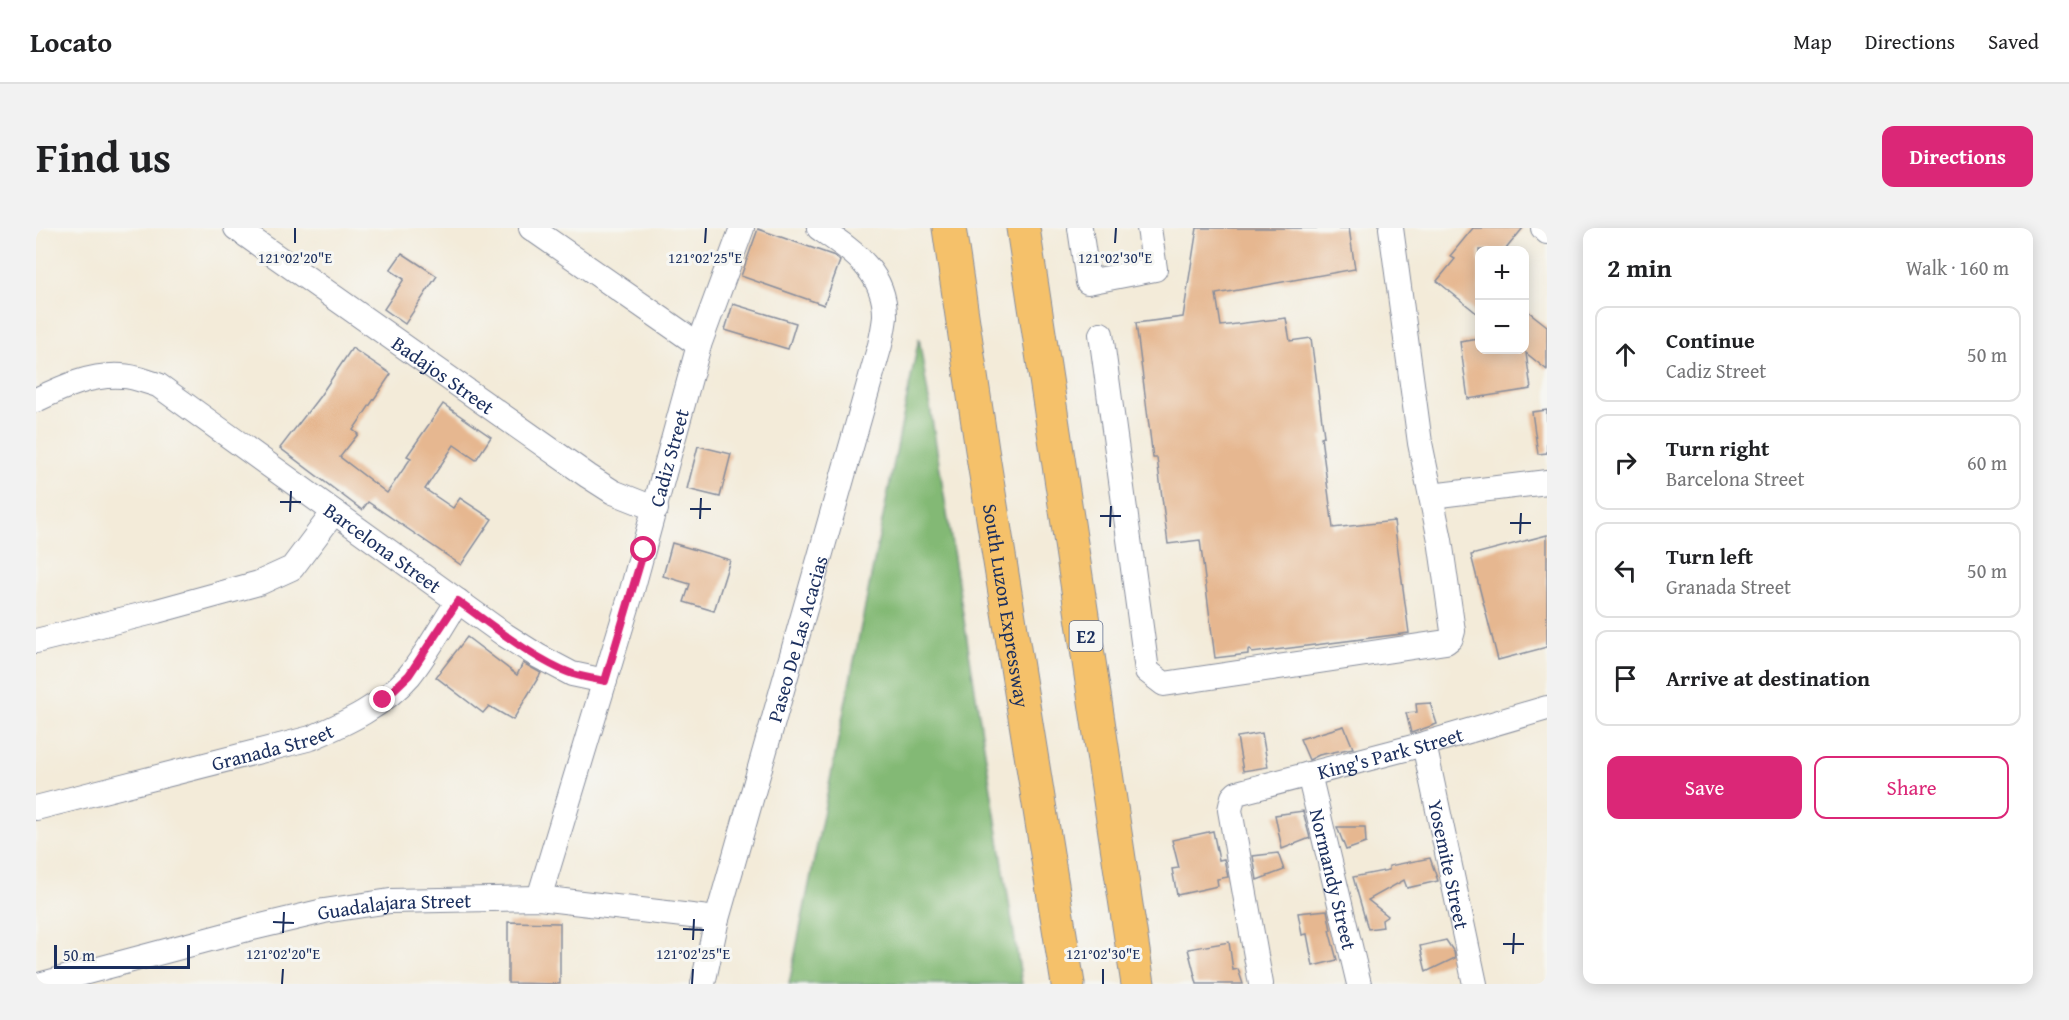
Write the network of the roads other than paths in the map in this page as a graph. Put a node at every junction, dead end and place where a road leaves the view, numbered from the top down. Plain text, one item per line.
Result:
1 (236, 228) edge
2 (531, 228) edge
3 (742, 228) edge
4 (819, 228) edge
5 (949, 228) edge
6 (1023, 228) edge
7 (1080, 228) edge
8 (1149, 228) edge
9 (1391, 228) edge
10 (1543, 228) edge
11 (1547, 232) edge
12 (1101, 334) dead end
13 (699, 345) junction
14 (36, 400) edge
15 (1547, 482) edge
16 (1431, 496) junction
17 (656, 509) junction
18 (334, 512) junction
19 (458, 601) junction
20 (36, 642) edge
21 (605, 681) junction
22 (1547, 708) edge
23 (1424, 744) junction
24 (1309, 774) junction
25 (36, 808) edge
26 (539, 898) junction
27 (717, 919) junction
28 (42, 984) edge
29 (703, 984) edge
30 (1068, 984) edge
31 (1138, 984) edge
32 (1261, 984) edge
33 (1359, 984) edge
34 (1475, 984) edge

1 - 17 street, Badajos Street
2 - 13 street
3 - 13 street, Cadiz Street
4 - 27 street, Paseo De Las Acacias
5 - 30 highway, South Luzon Expressway
6 - 31 highway, E2
7 - 8 street
9 - 16 street
10 - 11 street
12 - 16 street
13 - 17 street, Cadiz Street
14 - 18 street, Barcelona Street
15 - 16 street
17 - 21 street, Cadiz Street
18 - 19 street, Barcelona Street
18 - 20 street
19 - 21 street, Barcelona Street
19 - 25 street, Granada Street
21 - 26 street, Cadiz Street
22 - 23 street, King's Park Street
23 - 24 street, King's Park Street
23 - 34 street, Yosemite Street
24 - 32 street, King's Park Street
24 - 33 street, Normandy Street
26 - 27 street, Guadalajara Street
26 - 28 street, Guadalajara Street
27 - 29 street, Paseo De Las Acacias

